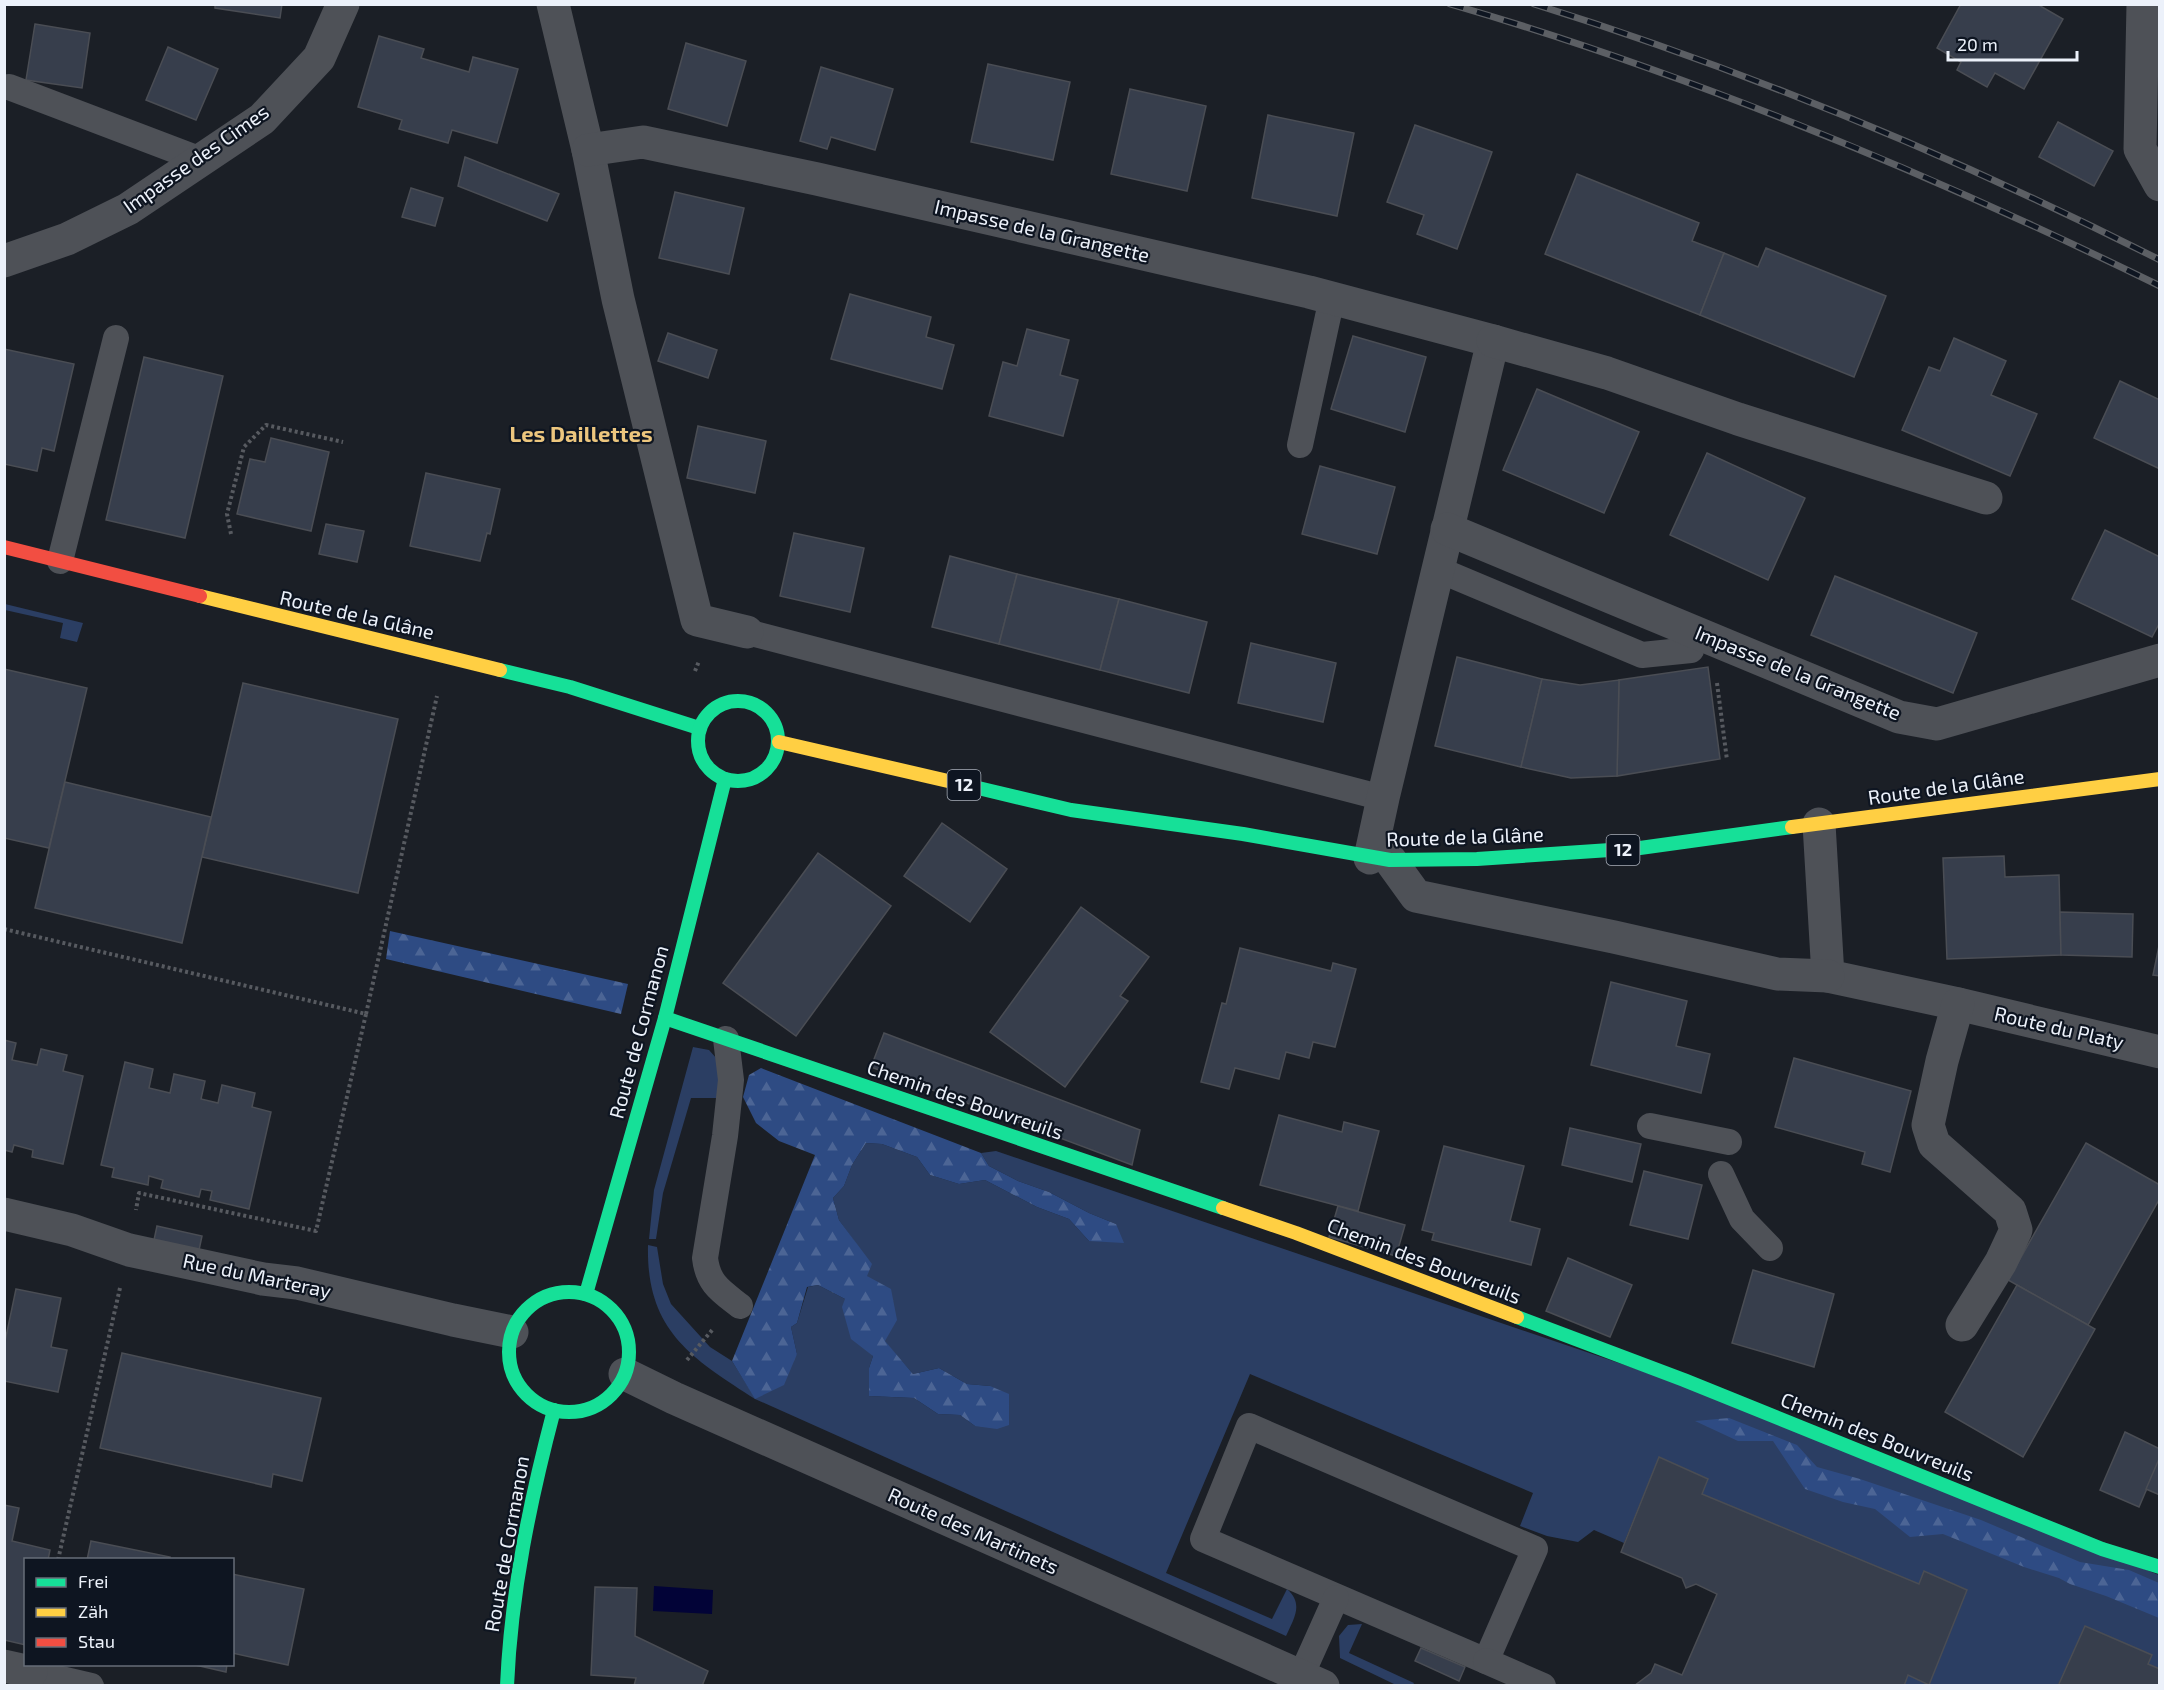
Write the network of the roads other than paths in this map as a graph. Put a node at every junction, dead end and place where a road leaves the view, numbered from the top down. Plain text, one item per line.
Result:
1 (343, 4) edge
2 (553, 4) edge
3 (2143, 4) edge
4 (9, 87) dead end
5 (588, 150) junction
6 (201, 160) junction
7 (2160, 184) edge
8 (4, 261) edge
9 (1332, 298) junction
10 (116, 338) dead end
11 (1492, 341) junction
12 (1300, 445) dead end
13 (1986, 498) dead end
14 (1447, 528) junction
15 (4, 547) edge
16 (60, 561) junction
17 (1437, 569) junction
18 (747, 632) joint
19 (1691, 650) dead end
20 (2160, 660) edge
21 (699, 728) junction
22 (779, 742) junction
23 (2160, 778) edge
24 (725, 779) junction
25 (1383, 798) junction
26 (1819, 824) junction
27 (1380, 859) junction
28 (1827, 976) junction
29 (1958, 1004) junction
30 (665, 1018) junction
31 (726, 1039) junction
32 (2160, 1052) edge
33 (1650, 1126) dead end
34 (1729, 1142) dead end
35 (1721, 1174) dead end
36 (4, 1214) edge
37 (1770, 1248) dead end
38 (586, 1293) junction
39 (740, 1306) dead end
40 (1962, 1325) dead end
41 (512, 1332) junction
42 (625, 1374) junction
43 (554, 1410) junction
44 (2160, 1567) edge
45 (1336, 1598) junction
46 (1486, 1661) junction
47 (18, 1669) edge
48 (1312, 1681) edge
49 (91, 1686) edge
50 (507, 1686) edge
51 (1543, 1686) edge

1 - 6 street, Impasse des Cimes
2 - 5 street
3 - 7 street
4 - 6 lane
5 - 9 street, Impasse de la Grangette
5 - 18 street
6 - 8 street, Impasse des Cimes
9 - 11 street, Impasse de la Grangette
9 - 12 lane
10 - 16 lane
11 - 13 street, Impasse de la Grangette
11 - 14 street
14 - 17 street
14 - 20 street, Impasse de la Grangette
15 - 16 main road, Route de la Glâne
16 - 21 main road, Route de la Glâne
17 - 19 lane
17 - 25 street
18 - 25 lane
21 - 22 main road
21 - 24 main road
22 - 24 main road
22 - 27 main road, Route de la Glâne / 12
23 - 26 main road, Route de la Glâne / 12
24 - 30 main road, Route de Cormanon
25 - 27 street
26 - 27 main road, Route de la Glâne / 12
26 - 28 street
27 - 28 street, Route du Platy
28 - 29 street, Route du Platy
29 - 32 street, Route du Platy
29 - 40 street
30 - 31 main road, Chemin des Bouvreuils
30 - 38 main road, Route de Cormanon
31 - 39 lane
31 - 44 main road, Chemin des Bouvreuils
33 - 34 lane
35 - 37 lane
36 - 41 street, Rue du Marteray
38 - 41 main road
38 - 42 main road
41 - 43 main road
42 - 43 main road
42 - 48 street, Route des Martinets
43 - 50 main road, Route de Cormanon
45 - 46 lane
45 - 46 lane
45 - 48 lane
46 - 51 lane
47 - 49 lane

